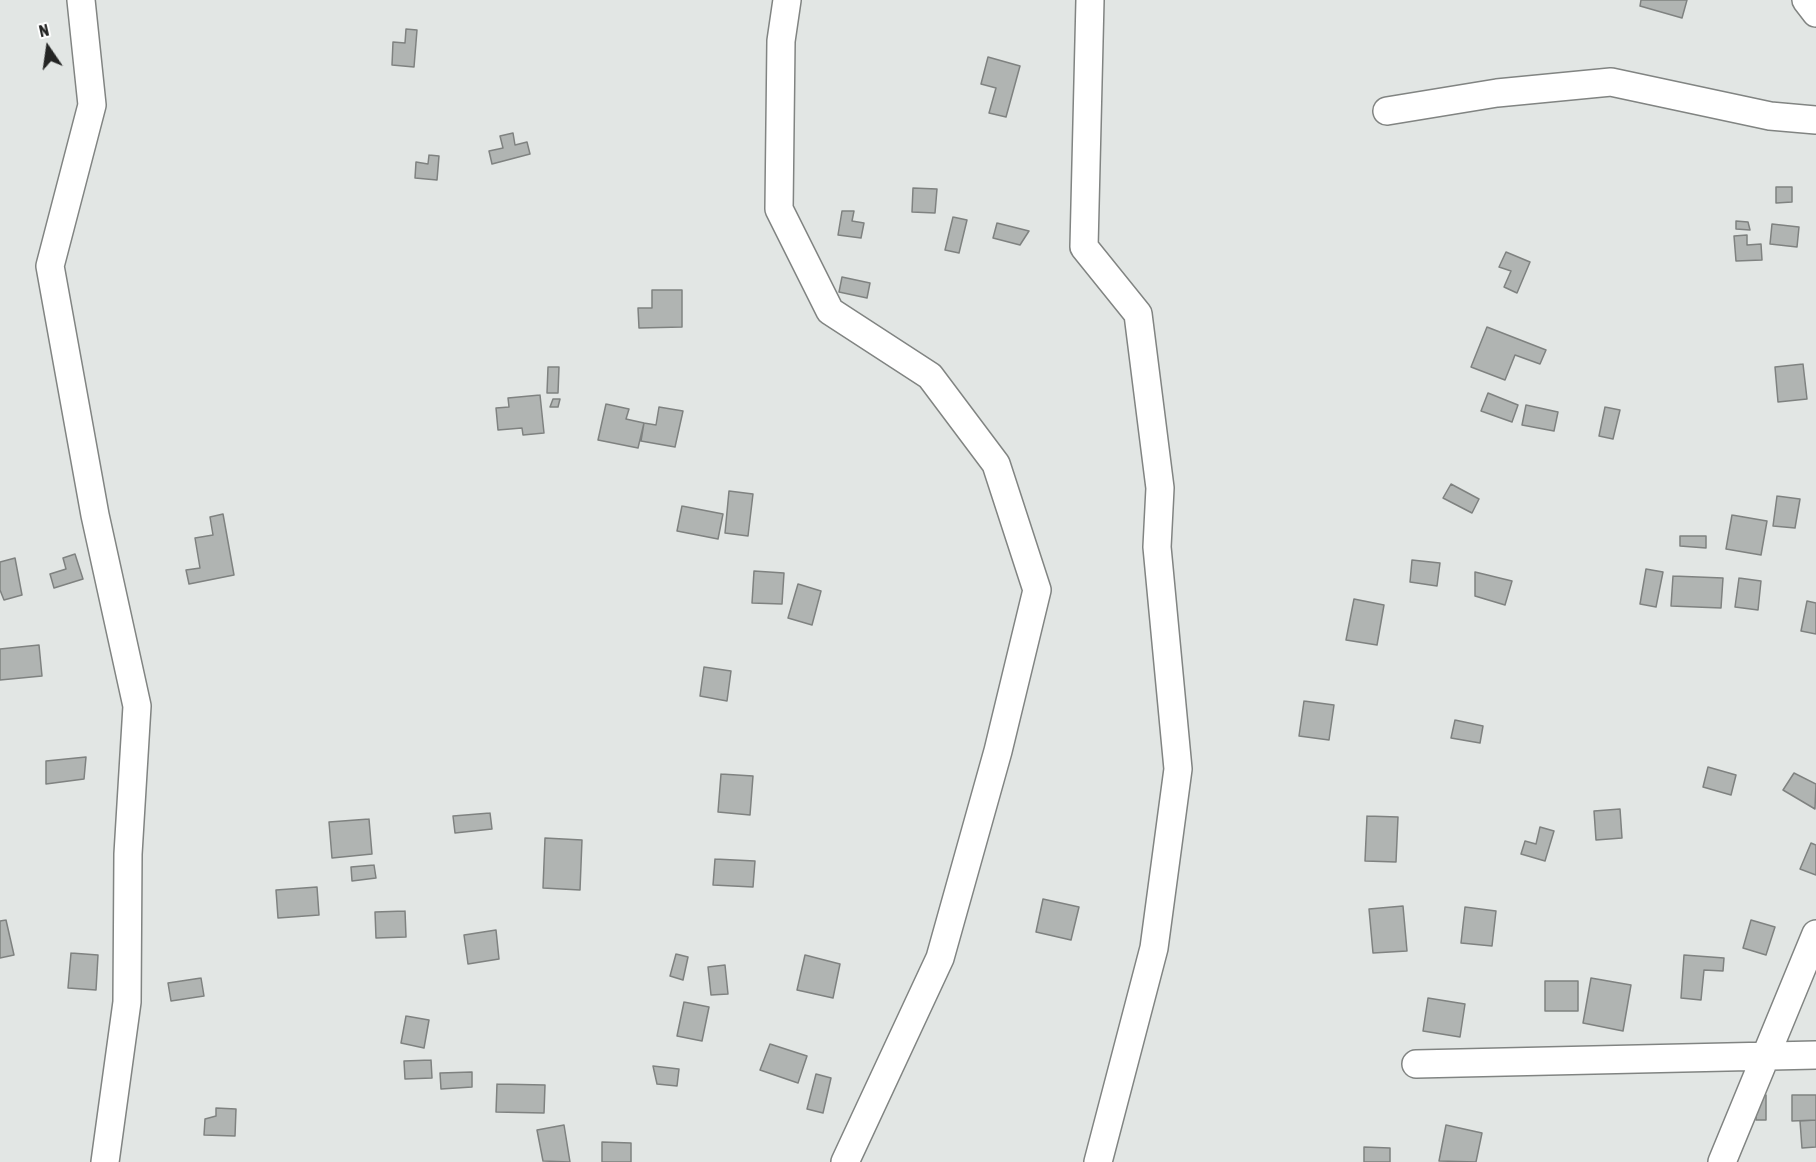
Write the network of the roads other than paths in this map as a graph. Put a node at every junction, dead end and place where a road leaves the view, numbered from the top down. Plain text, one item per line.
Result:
1 (81, 0) edge
2 (788, 0) edge
3 (1090, 0) edge
4 (1806, 0) edge
5 (1816, 13) edge
6 (1387, 111) dead end
7 (1816, 120) edge
8 (1816, 934) edge
9 (1816, 1055) edge
10 (1767, 1056) junction
11 (1416, 1064) dead end
12 (105, 1162) edge
13 (845, 1162) edge
14 (1098, 1162) edge
15 (1722, 1162) edge

1 - 12 street
2 - 13 street
3 - 14 street
4 - 5 street
6 - 7 street
8 - 10 street
9 - 10 street
10 - 11 street
10 - 15 street

